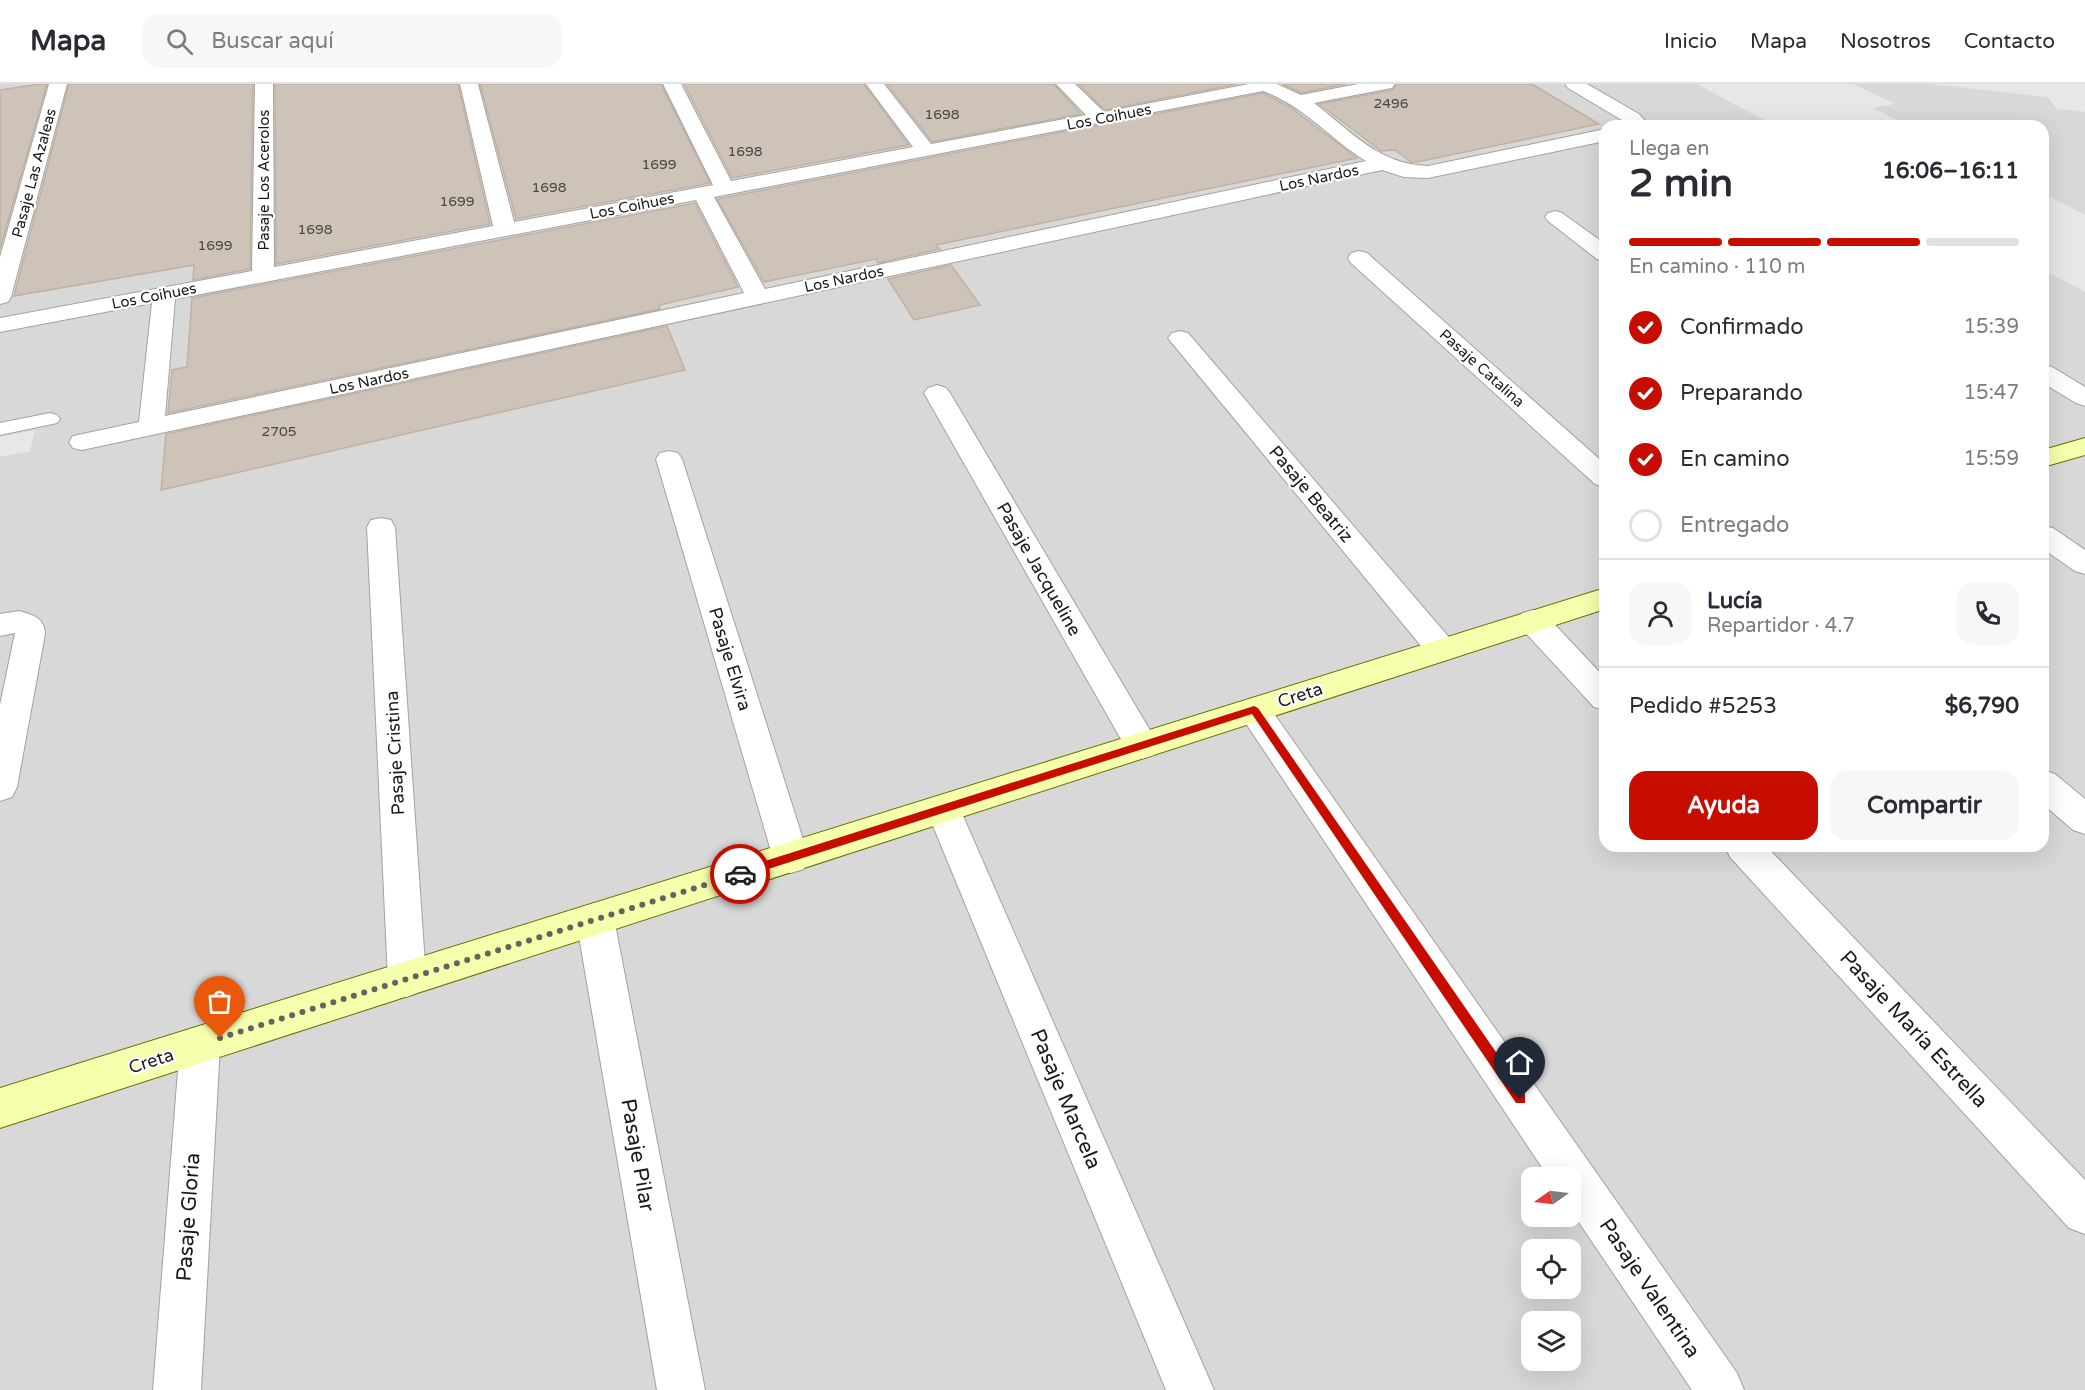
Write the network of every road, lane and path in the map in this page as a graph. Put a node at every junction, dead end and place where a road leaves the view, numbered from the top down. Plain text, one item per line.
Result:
1 (58, 84) edge
2 (264, 84) edge
3 (469, 84) edge
4 (672, 84) edge
5 (875, 84) edge
6 (1065, 84) edge
7 (1263, 84) edge
8 (1386, 84) edge
9 (1574, 84) edge
10 (1299, 100) junction
11 (1100, 118) junction
12 (1633, 120) edge
13 (1599, 136) edge
14 (926, 151) junction
15 (1382, 164) junction
16 (725, 189) junction
17 (702, 193) junction
18 (1555, 218) dead end
19 (505, 230) junction
20 (1599, 250) edge
21 (1359, 258) dead end
22 (263, 276) junction
23 (164, 294) junction
24 (0, 297) edge
25 (758, 298) junction
26 (0, 325) edge
27 (1180, 338) dead end
28 (2049, 376) edge
29 (937, 393) dead end
30 (2085, 398) edge
31 (50, 419) dead end
32 (151, 428) junction
33 (0, 429) edge
34 (82, 442) dead end
35 (2085, 446) edge
36 (2049, 457) edge
37 (669, 459) dead end
38 (1599, 473) edge
39 (381, 526) dead end
40 (2049, 539) edge
41 (2085, 564) edge
42 (1599, 600) edge
43 (1533, 621) junction
44 (12, 624) edge
45 (1442, 650) junction
46 (1599, 692) edge
47 (1254, 710) junction
48 (1142, 746) junction
49 (0, 787) edge
50 (2049, 789) edge
51 (943, 809) junction
52 (2085, 820) edge
53 (1749, 852) edge
54 (791, 858) junction
55 (595, 919) junction
56 (407, 979) junction
57 (200, 1045) junction
58 (0, 1108) edge
59 (2085, 1212) edge
60 (177, 1390) edge
61 (681, 1390) edge
62 (1190, 1390) edge
63 (1720, 1390) edge

1 - 24 street, Pasaje Las Azaleas
2 - 22 street, Pasaje Los Acerolos
3 - 19 street
4 - 16 street
5 - 14 street
6 - 11 street
7 - 10 street
7 - 11 street, Los Coihues
8 - 10 street
9 - 12 street
10 - 15 street
11 - 14 street, Los Coihues
13 - 15 street, Los Nardos
14 - 16 street, Los Coihues
15 - 25 street, Los Nardos
16 - 17 street, Los Coihues
17 - 19 street, Los Coihues
17 - 25 street
18 - 20 street
19 - 22 street, Los Coihues
21 - 38 street, Pasaje Catalina
22 - 23 street, Los Coihues
23 - 26 street, Los Coihues
23 - 32 street
25 - 32 street, Los Nardos
27 - 45 street, Pasaje Beatriz
28 - 30 street
29 - 48 street, Pasaje Jacqueline
31 - 33 lane
32 - 34 street, Los Nardos
35 - 36 street
37 - 54 street, Pasaje Elvira
39 - 56 street, Pasaje Cristina
40 - 41 street
42 - 43 street, Creta
43 - 45 street, Creta
43 - 46 street
44 - 49 street
45 - 47 street, Creta
47 - 48 street, Creta
47 - 63 street, Pasaje Valentina
48 - 51 street, Creta
50 - 52 street
51 - 54 street, Creta
51 - 62 street, Pasaje Marcela
53 - 59 street, Pasaje María Estrella
54 - 55 street, Creta
55 - 56 street, Creta
55 - 61 street, Pasaje Pilar
56 - 57 street, Creta
57 - 58 street, Creta
57 - 60 street, Pasaje Gloria

